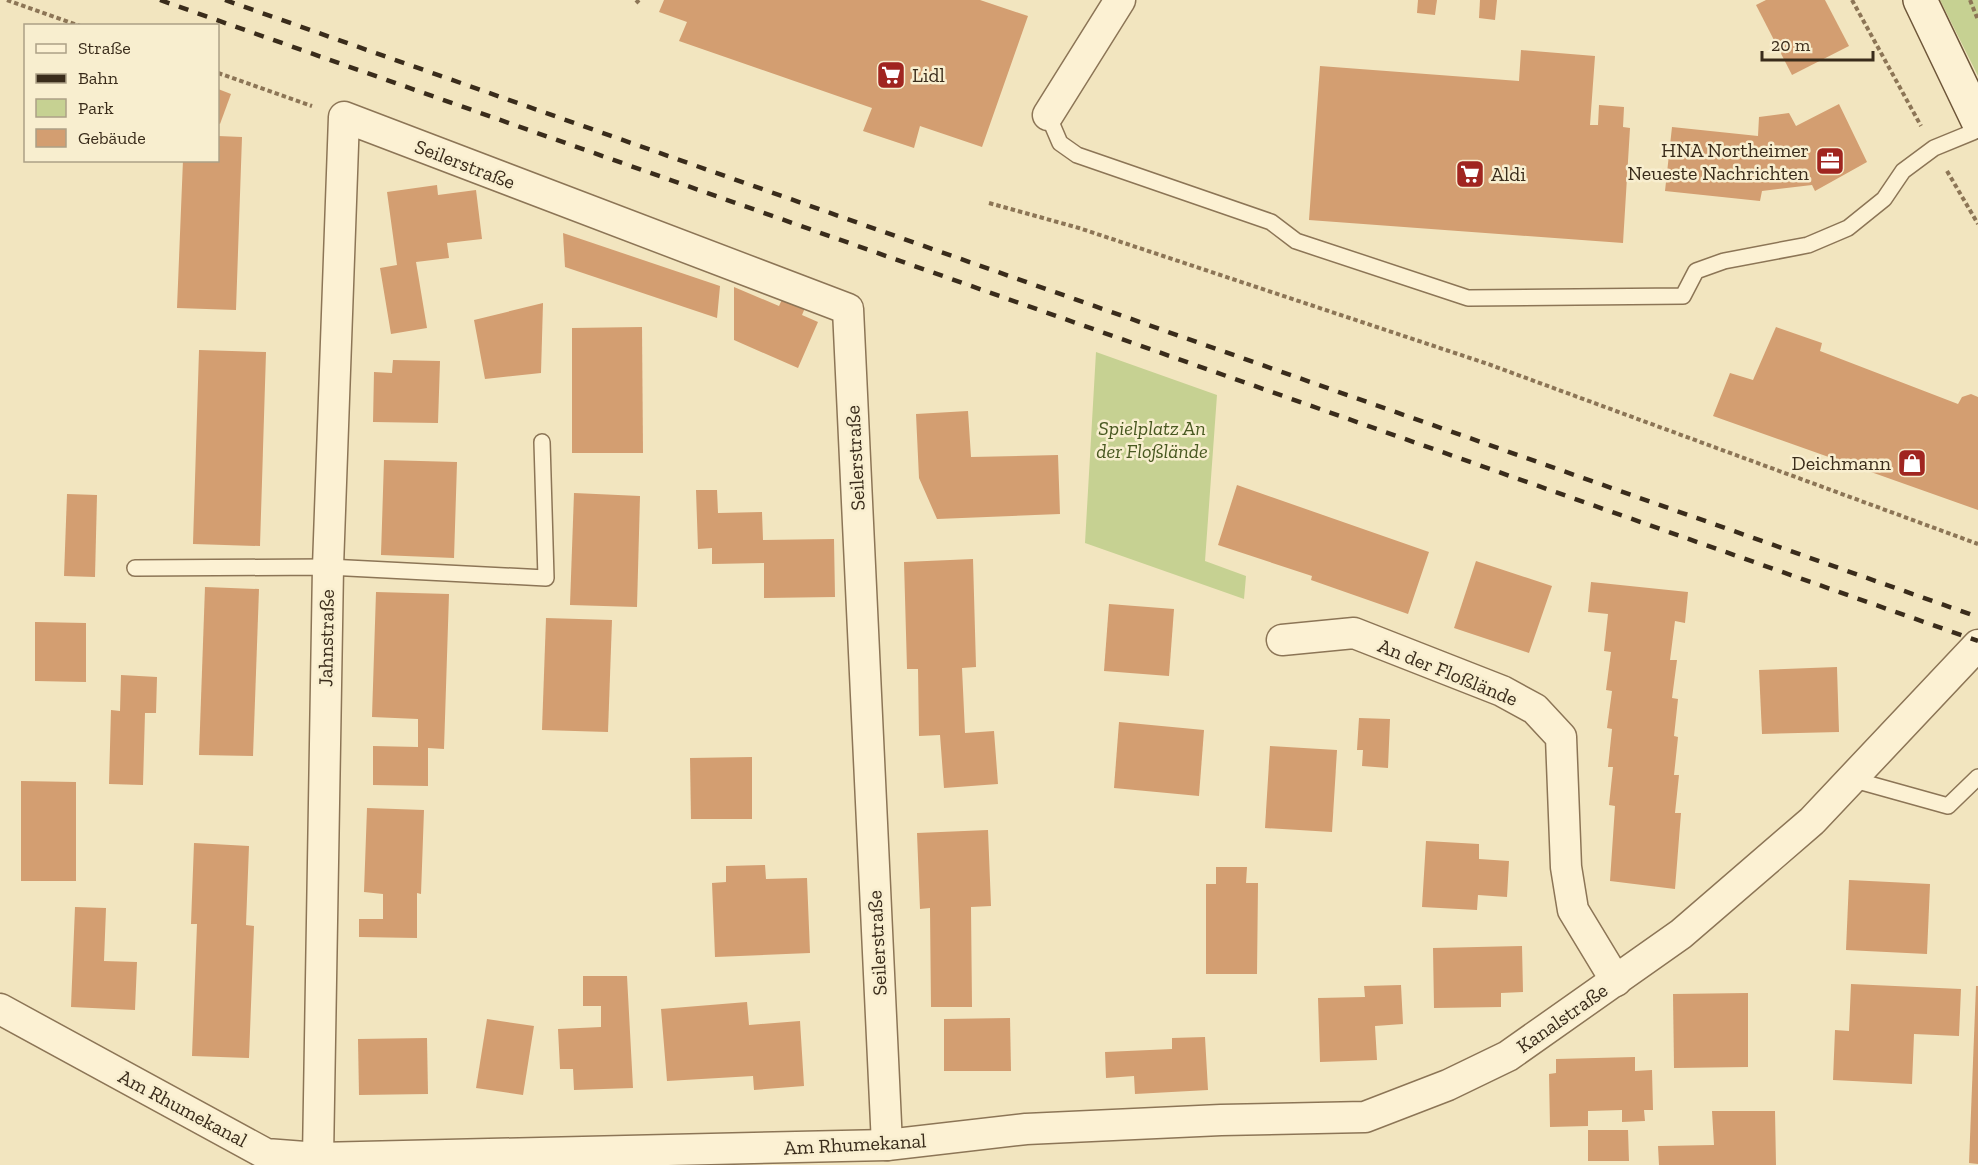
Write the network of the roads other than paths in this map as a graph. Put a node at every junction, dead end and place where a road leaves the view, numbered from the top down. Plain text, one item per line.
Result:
1 (1120, 0) edge
2 (1920, 0) edge
3 (1048, 115) joint
4 (344, 117) joint
5 (1978, 121) edge
6 (1978, 130) edge
7 (542, 442) dead end
8 (328, 567) junction
9 (135, 568) dead end
10 (1282, 640) dead end
11 (1978, 645) edge
12 (1978, 777) edge
13 (1851, 779) junction
14 (1616, 981) junction
15 (0, 1009) edge
16 (1026, 1130) joint
17 (887, 1145) junction
18 (318, 1158) junction
19 (261, 1159) edge

1 - 3 street
2 - 5 main road
3 - 6 lane
4 - 8 street, Jahnstraße
4 - 17 street, Seilerstraße
7 - 8 lane
8 - 9 lane
8 - 18 street, Jahnstraße
10 - 14 street, An der Floßlände
11 - 13 street, Kanalstraße
12 - 13 lane
13 - 14 street, Kanalstraße
14 - 16 street, Kanalstraße
15 - 19 street, Am Rhumekanal
16 - 17 street, Am Rhumekanal
17 - 18 street, Am Rhumekanal
18 - 19 street, Am Rhumekanal

